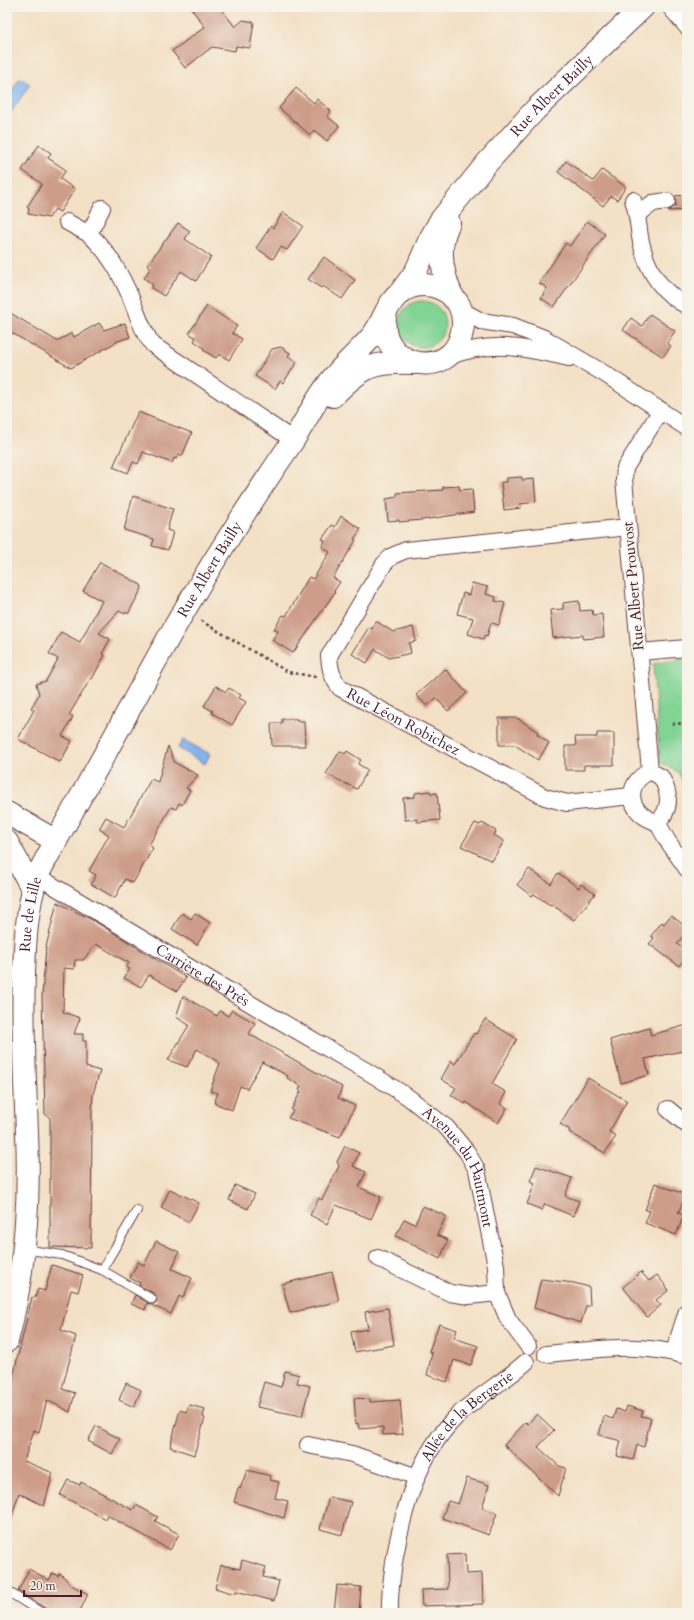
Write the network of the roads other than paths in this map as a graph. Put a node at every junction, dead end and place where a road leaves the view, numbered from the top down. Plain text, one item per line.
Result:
1 (643, 7) edge
2 (670, 7) edge
3 (687, 27) edge
4 (466, 190) junction
5 (633, 200) dead end
6 (667, 201) dead end
7 (102, 208) dead end
8 (637, 215) junction
9 (67, 222) dead end
10 (89, 234) junction
11 (400, 292) junction
12 (457, 304) junction
13 (687, 306) edge
14 (386, 312) junction
15 (445, 357) junction
16 (582, 362) junction
17 (416, 363) junction
18 (660, 410) junction
19 (687, 428) edge
20 (293, 440) junction
21 (628, 527) junction
22 (687, 648) edge
23 (640, 652) junction
24 (133, 703) joint
25 (650, 771) junction
26 (631, 796) junction
27 (7, 814) edge
28 (657, 822) junction
29 (56, 841) junction
30 (7, 842) edge
31 (687, 869) edge
32 (35, 883) junction
33 (370, 1073) joint
34 (668, 1108) dead end
35 (687, 1125) edge
36 (137, 1210) dead end
37 (23, 1249) junction
38 (378, 1258) dead end
39 (102, 1270) junction
40 (497, 1293) junction
41 (152, 1299) dead end
42 (687, 1311) edge
43 (7, 1341) edge
44 (528, 1346) junction
45 (546, 1354) junction
46 (680, 1354) edge
47 (526, 1362) junction
48 (308, 1445) dead end
49 (417, 1477) junction
50 (7, 1591) edge
51 (42, 1613) edge
52 (390, 1613) edge

1 - 4 main road, Rue Albert Bailly
2 - 3 street
4 - 11 main road
4 - 12 main road
5 - 8 street
6 - 8 street
7 - 10 street
8 - 13 street
9 - 10 street
10 - 20 street
11 - 12 main road
11 - 14 main road
12 - 15 main road
12 - 16 street
14 - 17 main road
14 - 20 main road
15 - 16 street
15 - 17 main road
16 - 18 street
17 - 20 main road
18 - 19 street
18 - 21 street, Rue Albert Prouvost
20 - 24 main road, Rue Albert Bailly
21 - 23 street, Rue Albert Prouvost
21 - 26 street, Rue Léon Robichez
22 - 23 street
23 - 25 street, Rue Albert Prouvost
24 - 29 main road, Rue de Lille
25 - 26 street
25 - 28 street
26 - 28 street
27 - 29 main road
28 - 31 street
29 - 32 main road, Rue de Lille
30 - 32 main road
32 - 33 street, Carrière des Prés
32 - 37 main road, Rue de Lille
33 - 40 street, Avenue du Hautmont
34 - 35 street
36 - 39 lane
37 - 39 lane
37 - 43 main road, Rue de Lille
38 - 40 street
39 - 41 lane
40 - 44 street, Avenue du Hautmont
42 - 46 street
44 - 45 street
44 - 47 street
45 - 46 street
45 - 47 street
47 - 49 street, Allée de la Bergerie
48 - 49 street, Allée de la Bergerie
49 - 52 street, Allée de la Bergerie
50 - 51 lane

